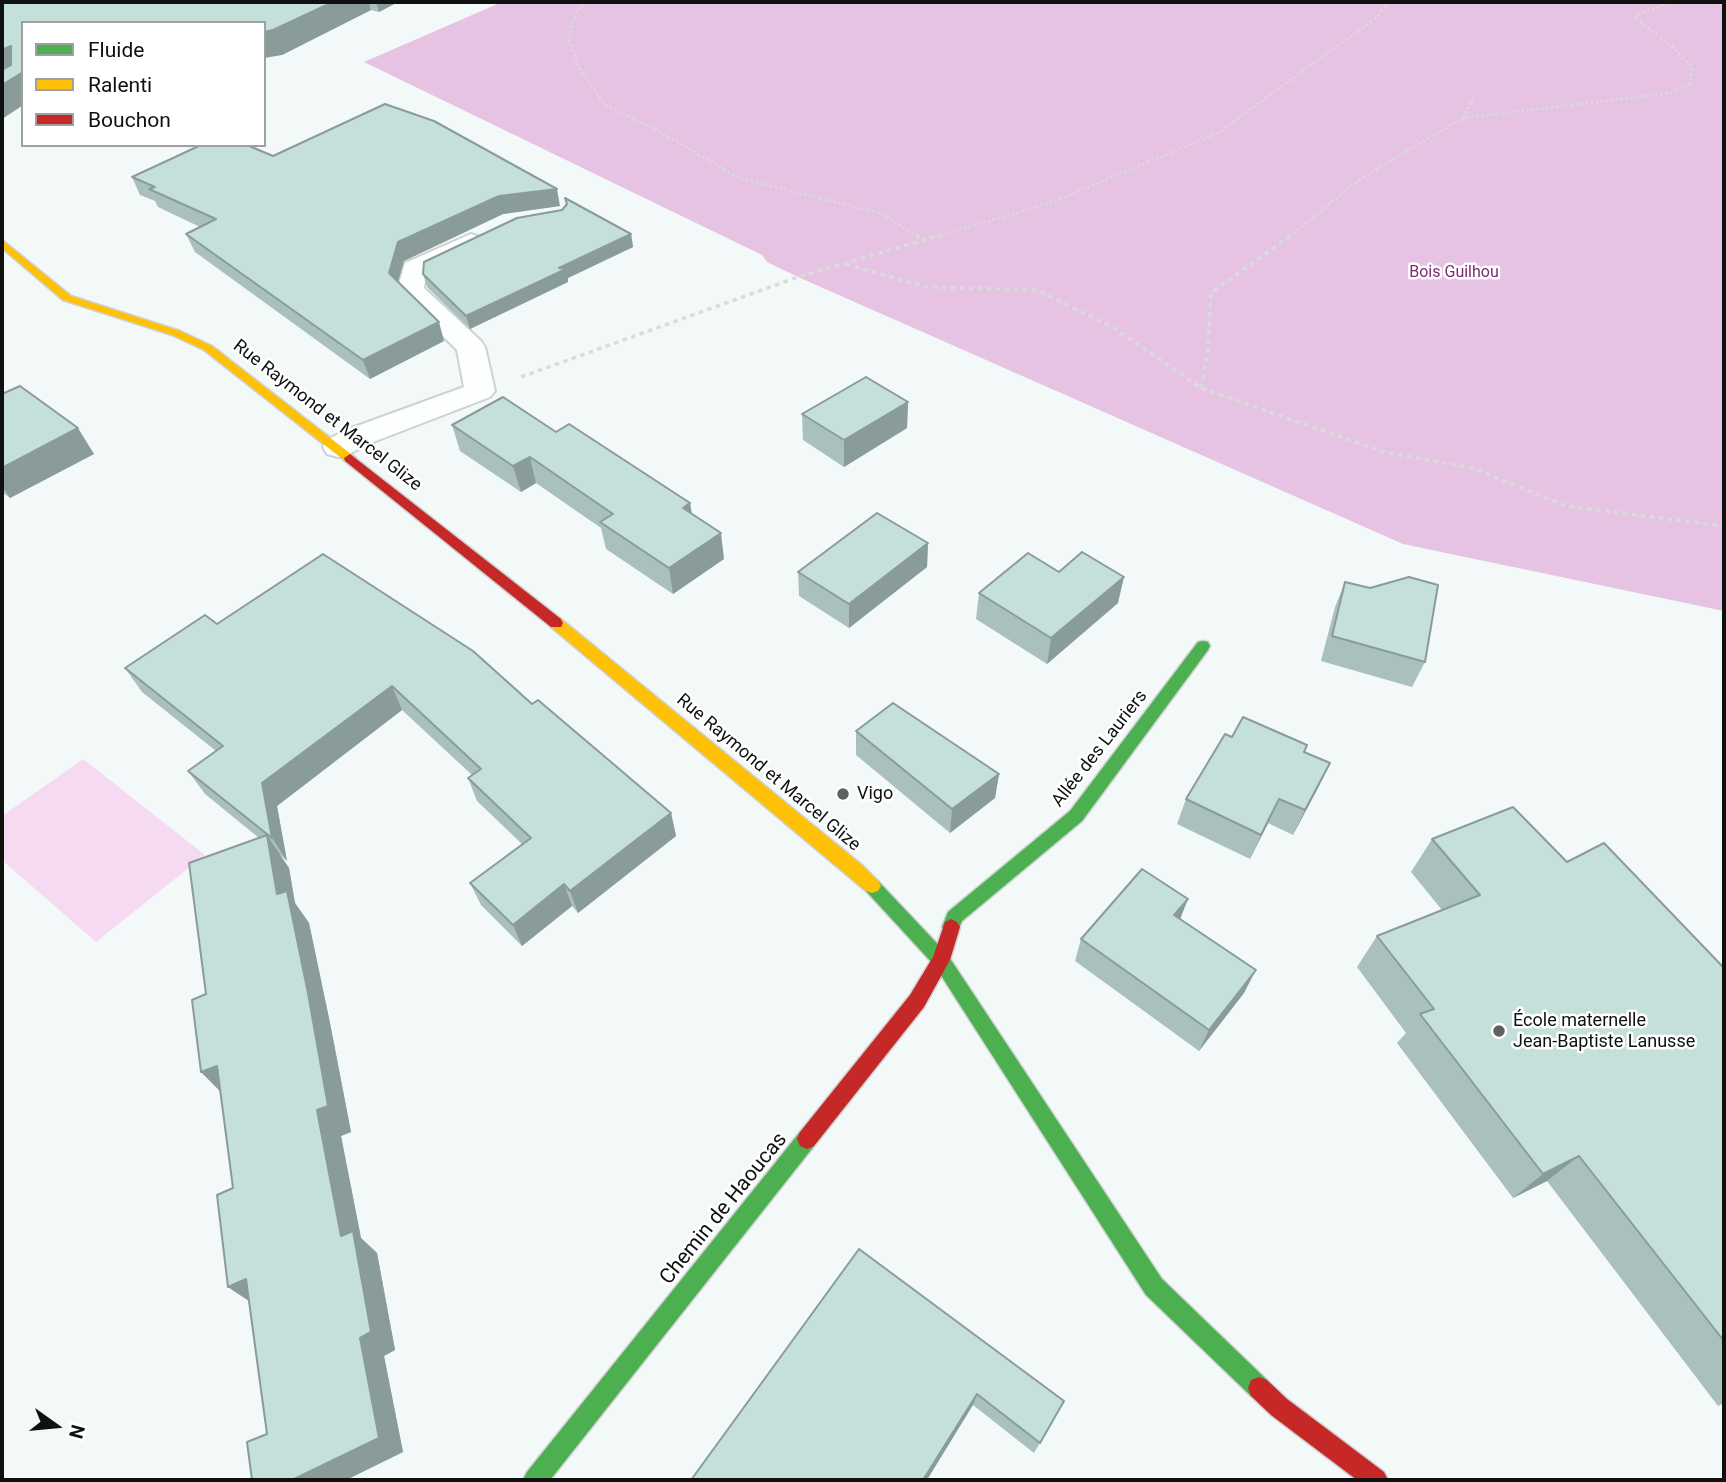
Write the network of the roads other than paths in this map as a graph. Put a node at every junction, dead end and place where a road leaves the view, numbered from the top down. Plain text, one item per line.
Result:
1 (489, 233) edge
2 (2, 243) edge
3 (338, 447) junction
4 (1203, 646) dead end
5 (941, 960) junction
6 (535, 1480) edge
7 (1376, 1480) edge

1 - 3 street
2 - 3 street, Rue Raymond et Marcel Glize
3 - 5 street, Rue Raymond et Marcel Glize
4 - 5 street, Allée des Lauriers
5 - 6 street, Chemin de Haoucas
5 - 7 street, Rue Raymond et Marcel Glize

